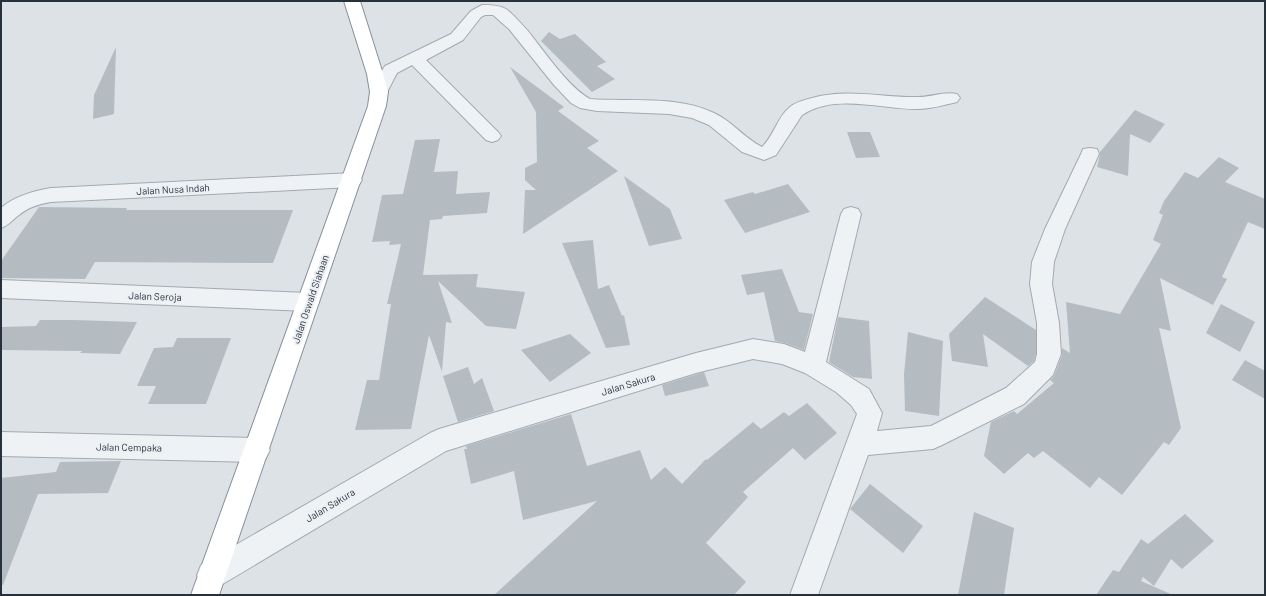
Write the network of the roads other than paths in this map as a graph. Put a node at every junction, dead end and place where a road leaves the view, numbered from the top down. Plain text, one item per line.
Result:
1 (352, 1) edge
2 (415, 59) junction
3 (379, 92) junction
4 (951, 98) dead end
5 (492, 136) dead end
6 (1090, 154) dead end
7 (352, 180) junction
8 (851, 214) dead end
9 (1, 220) edge
10 (1, 289) edge
11 (308, 302) junction
12 (813, 366) junction
13 (1, 444) edge
14 (860, 444) junction
15 (258, 450) junction
16 (208, 585) edge
17 (804, 595) edge

1 - 3 highway, Jalan Oswald Siahaan
2 - 3 street
2 - 4 street
2 - 5 street
3 - 7 highway, Jalan Oswald Siahaan
6 - 14 street
7 - 9 street, Jalan Nusa Indah
7 - 11 highway, Jalan Oswald Siahaan
8 - 12 street
10 - 11 street, Jalan Seroja
11 - 15 highway, Jalan Oswald Siahaan
12 - 14 street, Jalan Sakura
12 - 16 street, Jalan Sakura
13 - 15 street, Jalan Cempaka
14 - 17 street, Jalan Sakura
15 - 16 highway, Jalan Oswald Siahaan

